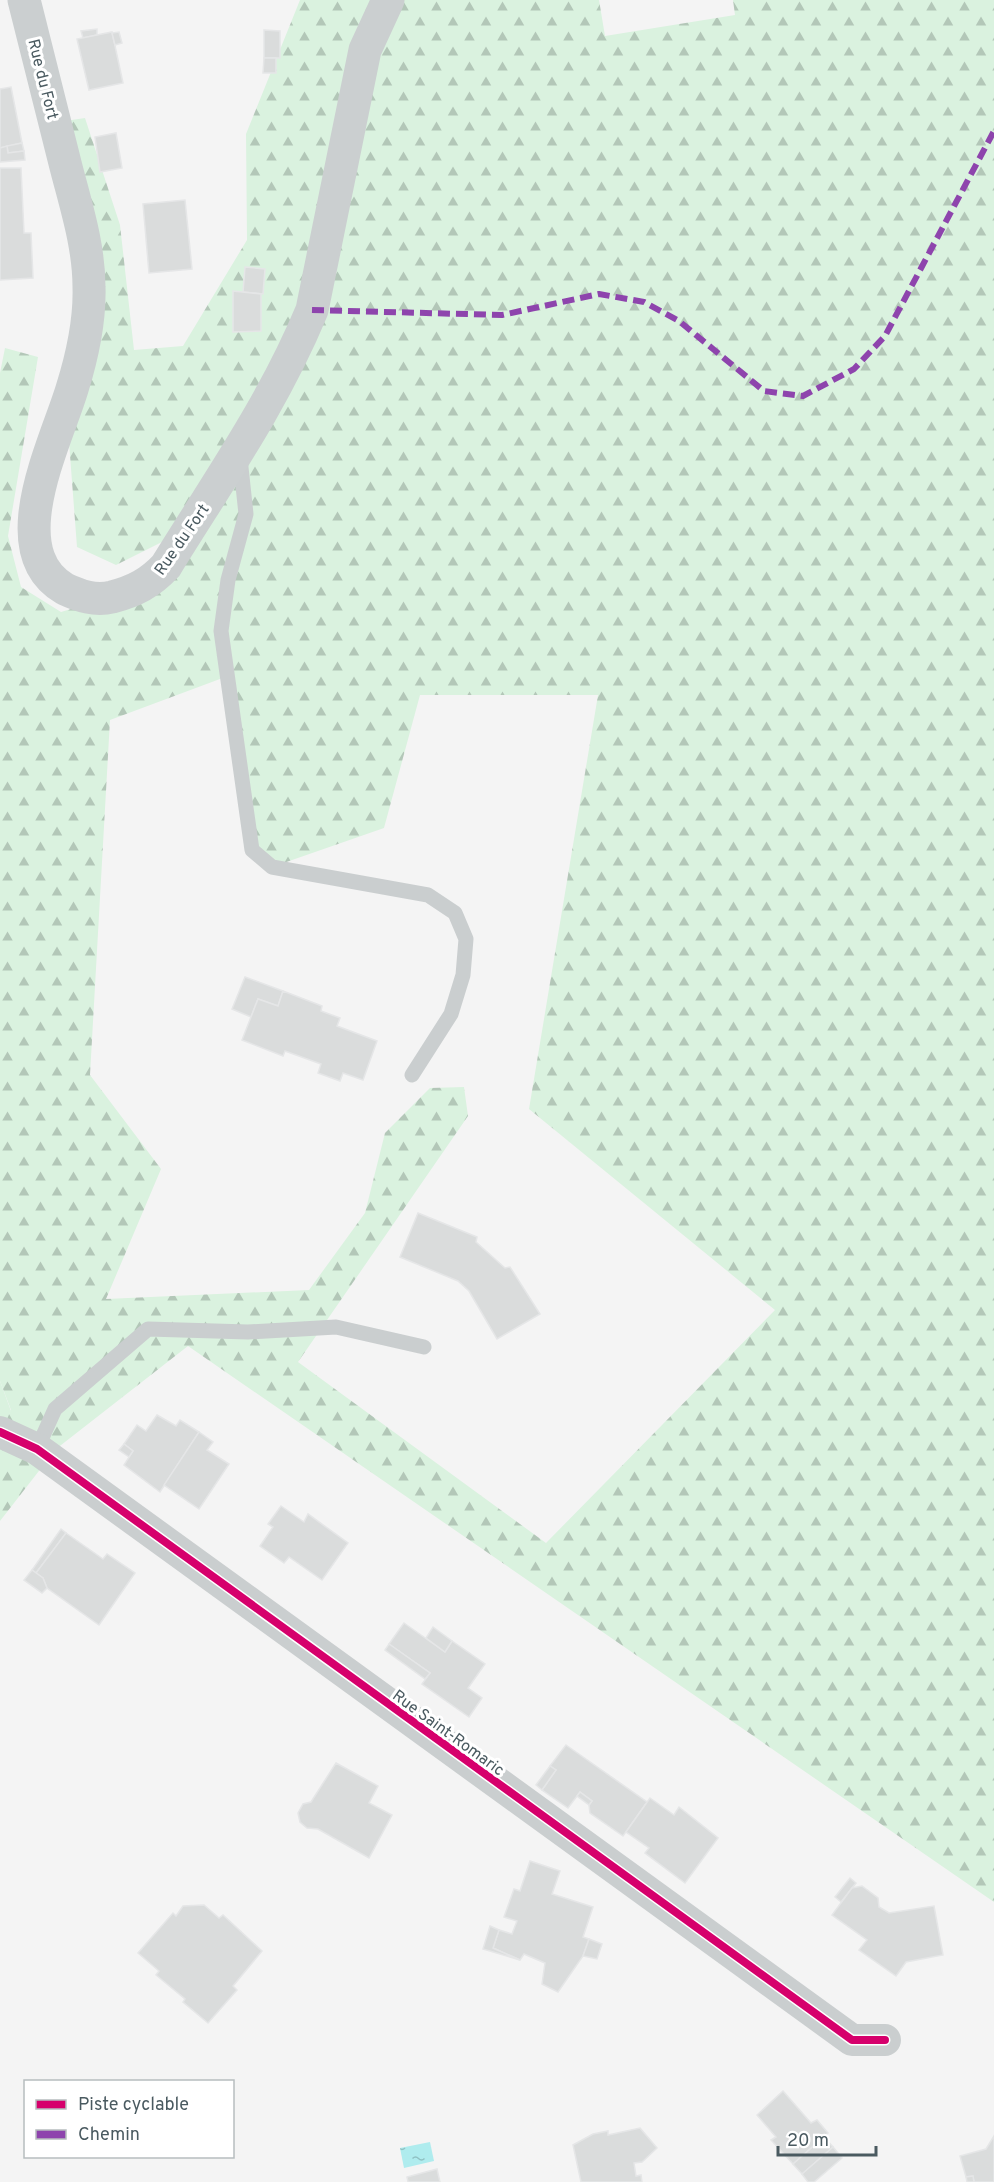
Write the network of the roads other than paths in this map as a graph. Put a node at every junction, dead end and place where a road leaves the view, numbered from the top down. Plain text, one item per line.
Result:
1 (24, 0) edge
2 (388, 0) edge
3 (239, 452) junction
4 (412, 1075) dead end
5 (424, 1347) dead end
6 (0, 1432) edge
7 (37, 1449) junction
8 (885, 2040) dead end

1 - 3 street, Rue du Fort
2 - 3 street, Rue du Fort
3 - 4 lane
5 - 7 lane
6 - 7 street, Rue Saint-Romaric
7 - 8 street, Rue Saint-Romaric

